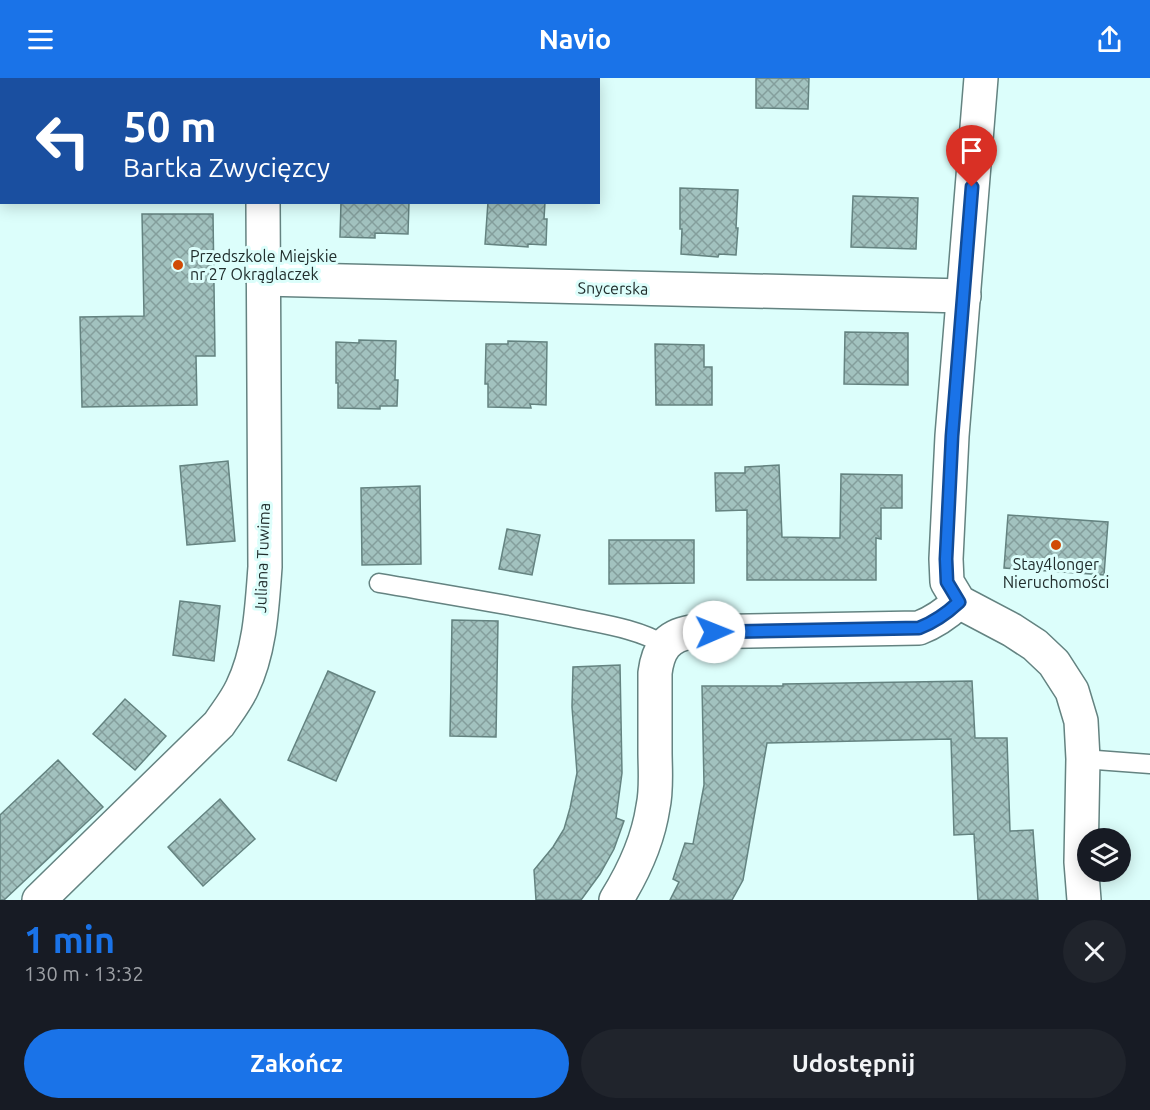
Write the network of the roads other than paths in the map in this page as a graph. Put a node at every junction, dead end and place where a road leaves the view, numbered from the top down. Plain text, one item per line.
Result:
1 (981, 78) edge
2 (263, 204) edge
3 (263, 279) junction
4 (964, 296) junction
5 (380, 584) dead end
6 (959, 602) junction
7 (665, 645) junction
8 (1083, 759) junction
9 (1150, 764) edge
10 (39, 900) edge
11 (616, 900) edge
12 (1084, 900) edge

1 - 4 street
2 - 3 street, Juliana Tuwima
3 - 4 street, Snycerska
3 - 10 street, Juliana Tuwima
4 - 6 street
5 - 7 lane
6 - 7 street
6 - 8 street
7 - 11 street
8 - 9 lane
8 - 12 street

